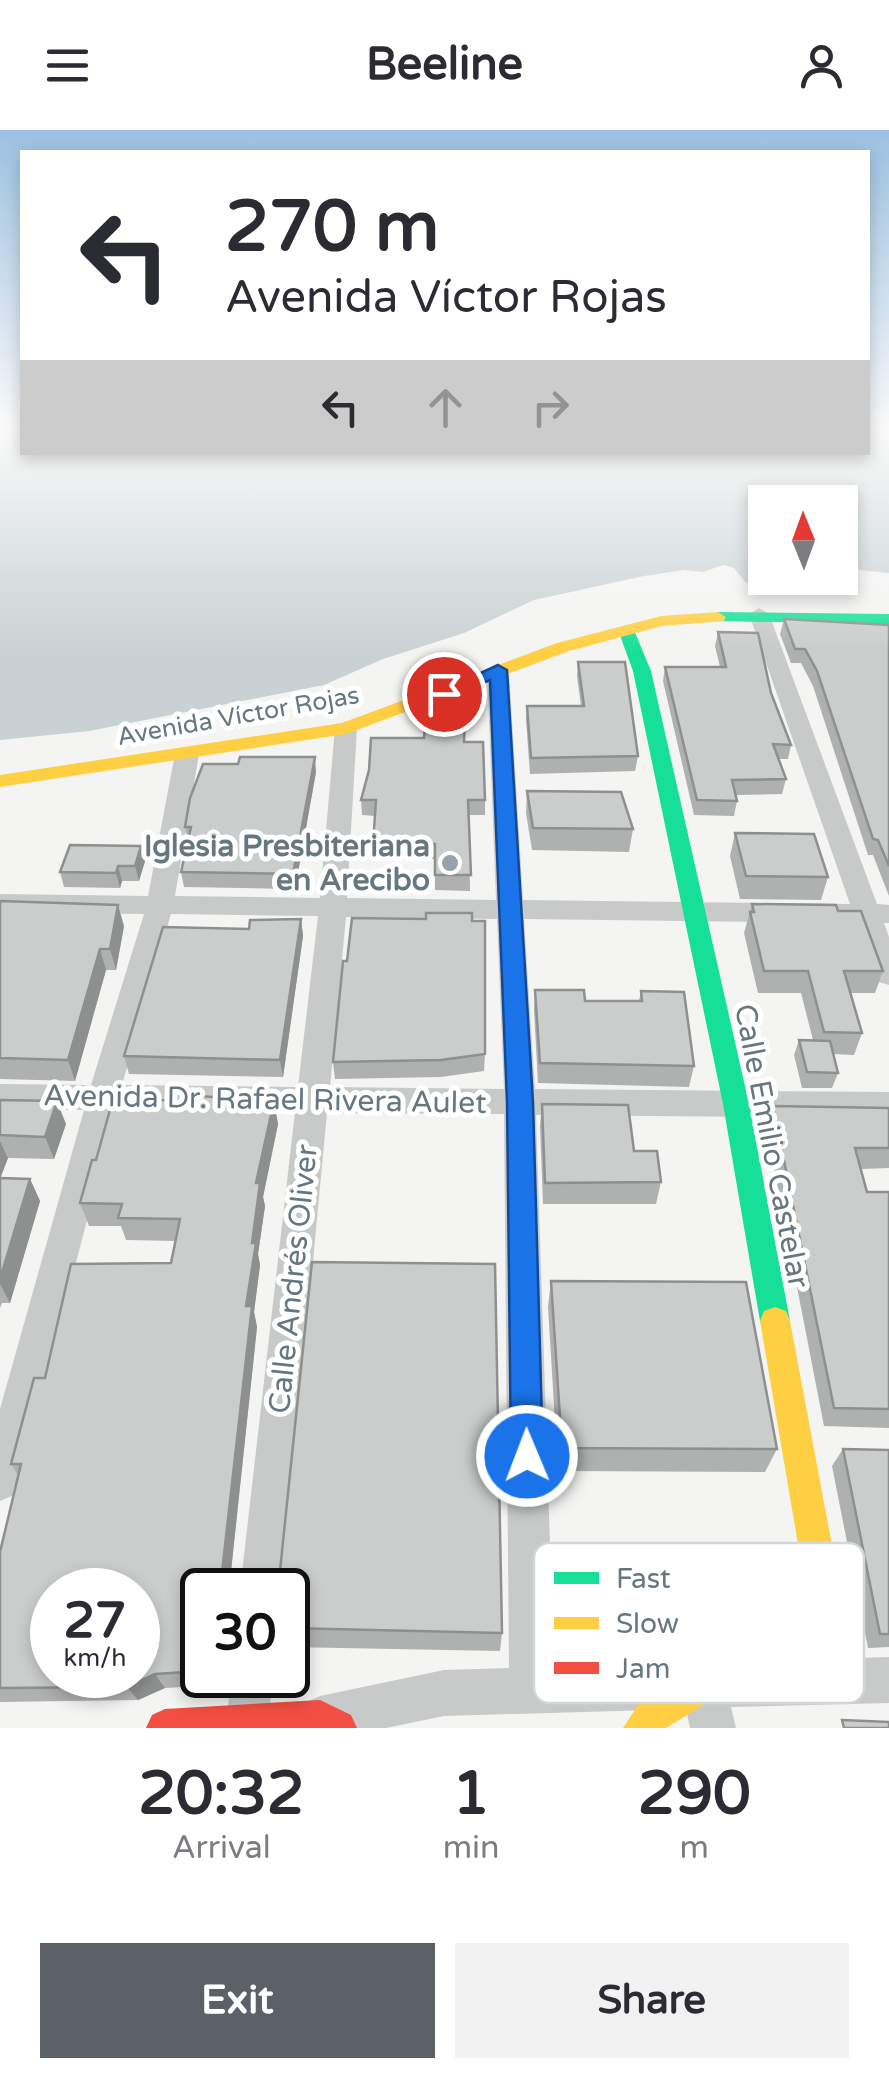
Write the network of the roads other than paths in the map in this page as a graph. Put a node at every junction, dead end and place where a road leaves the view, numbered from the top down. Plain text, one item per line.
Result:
1 (759, 614) junction
2 (889, 619) edge
3 (626, 630) junction
4 (498, 670) junction
5 (346, 728) junction
6 (187, 754) junction
7 (0, 781) edge
8 (0, 903) edge
9 (160, 905) junction
10 (333, 907) junction
11 (695, 910) junction
12 (512, 911) junction
13 (878, 914) edge
14 (889, 975) edge
15 (0, 1097) edge
16 (103, 1097) junction
17 (312, 1099) junction
18 (520, 1102) junction
19 (736, 1104) junction
20 (889, 1105) edge
21 (0, 1481) edge
22 (815, 1543) edge
23 (263, 1568) edge
24 (864, 1680) edge
25 (889, 1680) edge
26 (532, 1692) joint
27 (250, 1698) edge
28 (670, 1703) edge
29 (707, 1703) edge
30 (247, 1721) junction
31 (326, 1725) edge
32 (166, 1728) edge
33 (642, 1728) edge
34 (713, 1728) edge

1 - 2 street, Avenida Víctor Rojas
1 - 3 street, Avenida Víctor Rojas
1 - 13 street
3 - 4 street, Avenida Víctor Rojas
3 - 11 street, Calle Emilio Castelar
4 - 5 street, Avenida Víctor Rojas
4 - 12 street
5 - 6 street, Avenida Víctor Rojas
5 - 10 street, Calle Andrés Oliver
6 - 7 street, Avenida Víctor Rojas
6 - 9 street
8 - 9 street
9 - 10 street
9 - 16 street
10 - 12 street
10 - 17 street, Calle Andrés Oliver
11 - 12 street
11 - 13 street
11 - 19 street, Calle Emilio Castelar
12 - 18 street
13 - 14 street
15 - 16 street, Avenida Dr. Rafael Rivera Aulet
16 - 17 street, Avenida Dr. Rafael Rivera Aulet
16 - 21 street
17 - 18 street, Avenida Dr. Rafael Rivera Aulet
17 - 23 street, Calle Andrés Oliver
18 - 19 street, Avenida Dr. Rafael Rivera Aulet
18 - 26 street
19 - 20 street, Avenida Dr. Rafael Rivera Aulet
19 - 22 street, Calle Emilio Castelar
24 - 25 street
26 - 31 street
27 - 30 street
28 - 33 street
29 - 34 street
30 - 31 street
30 - 32 street

